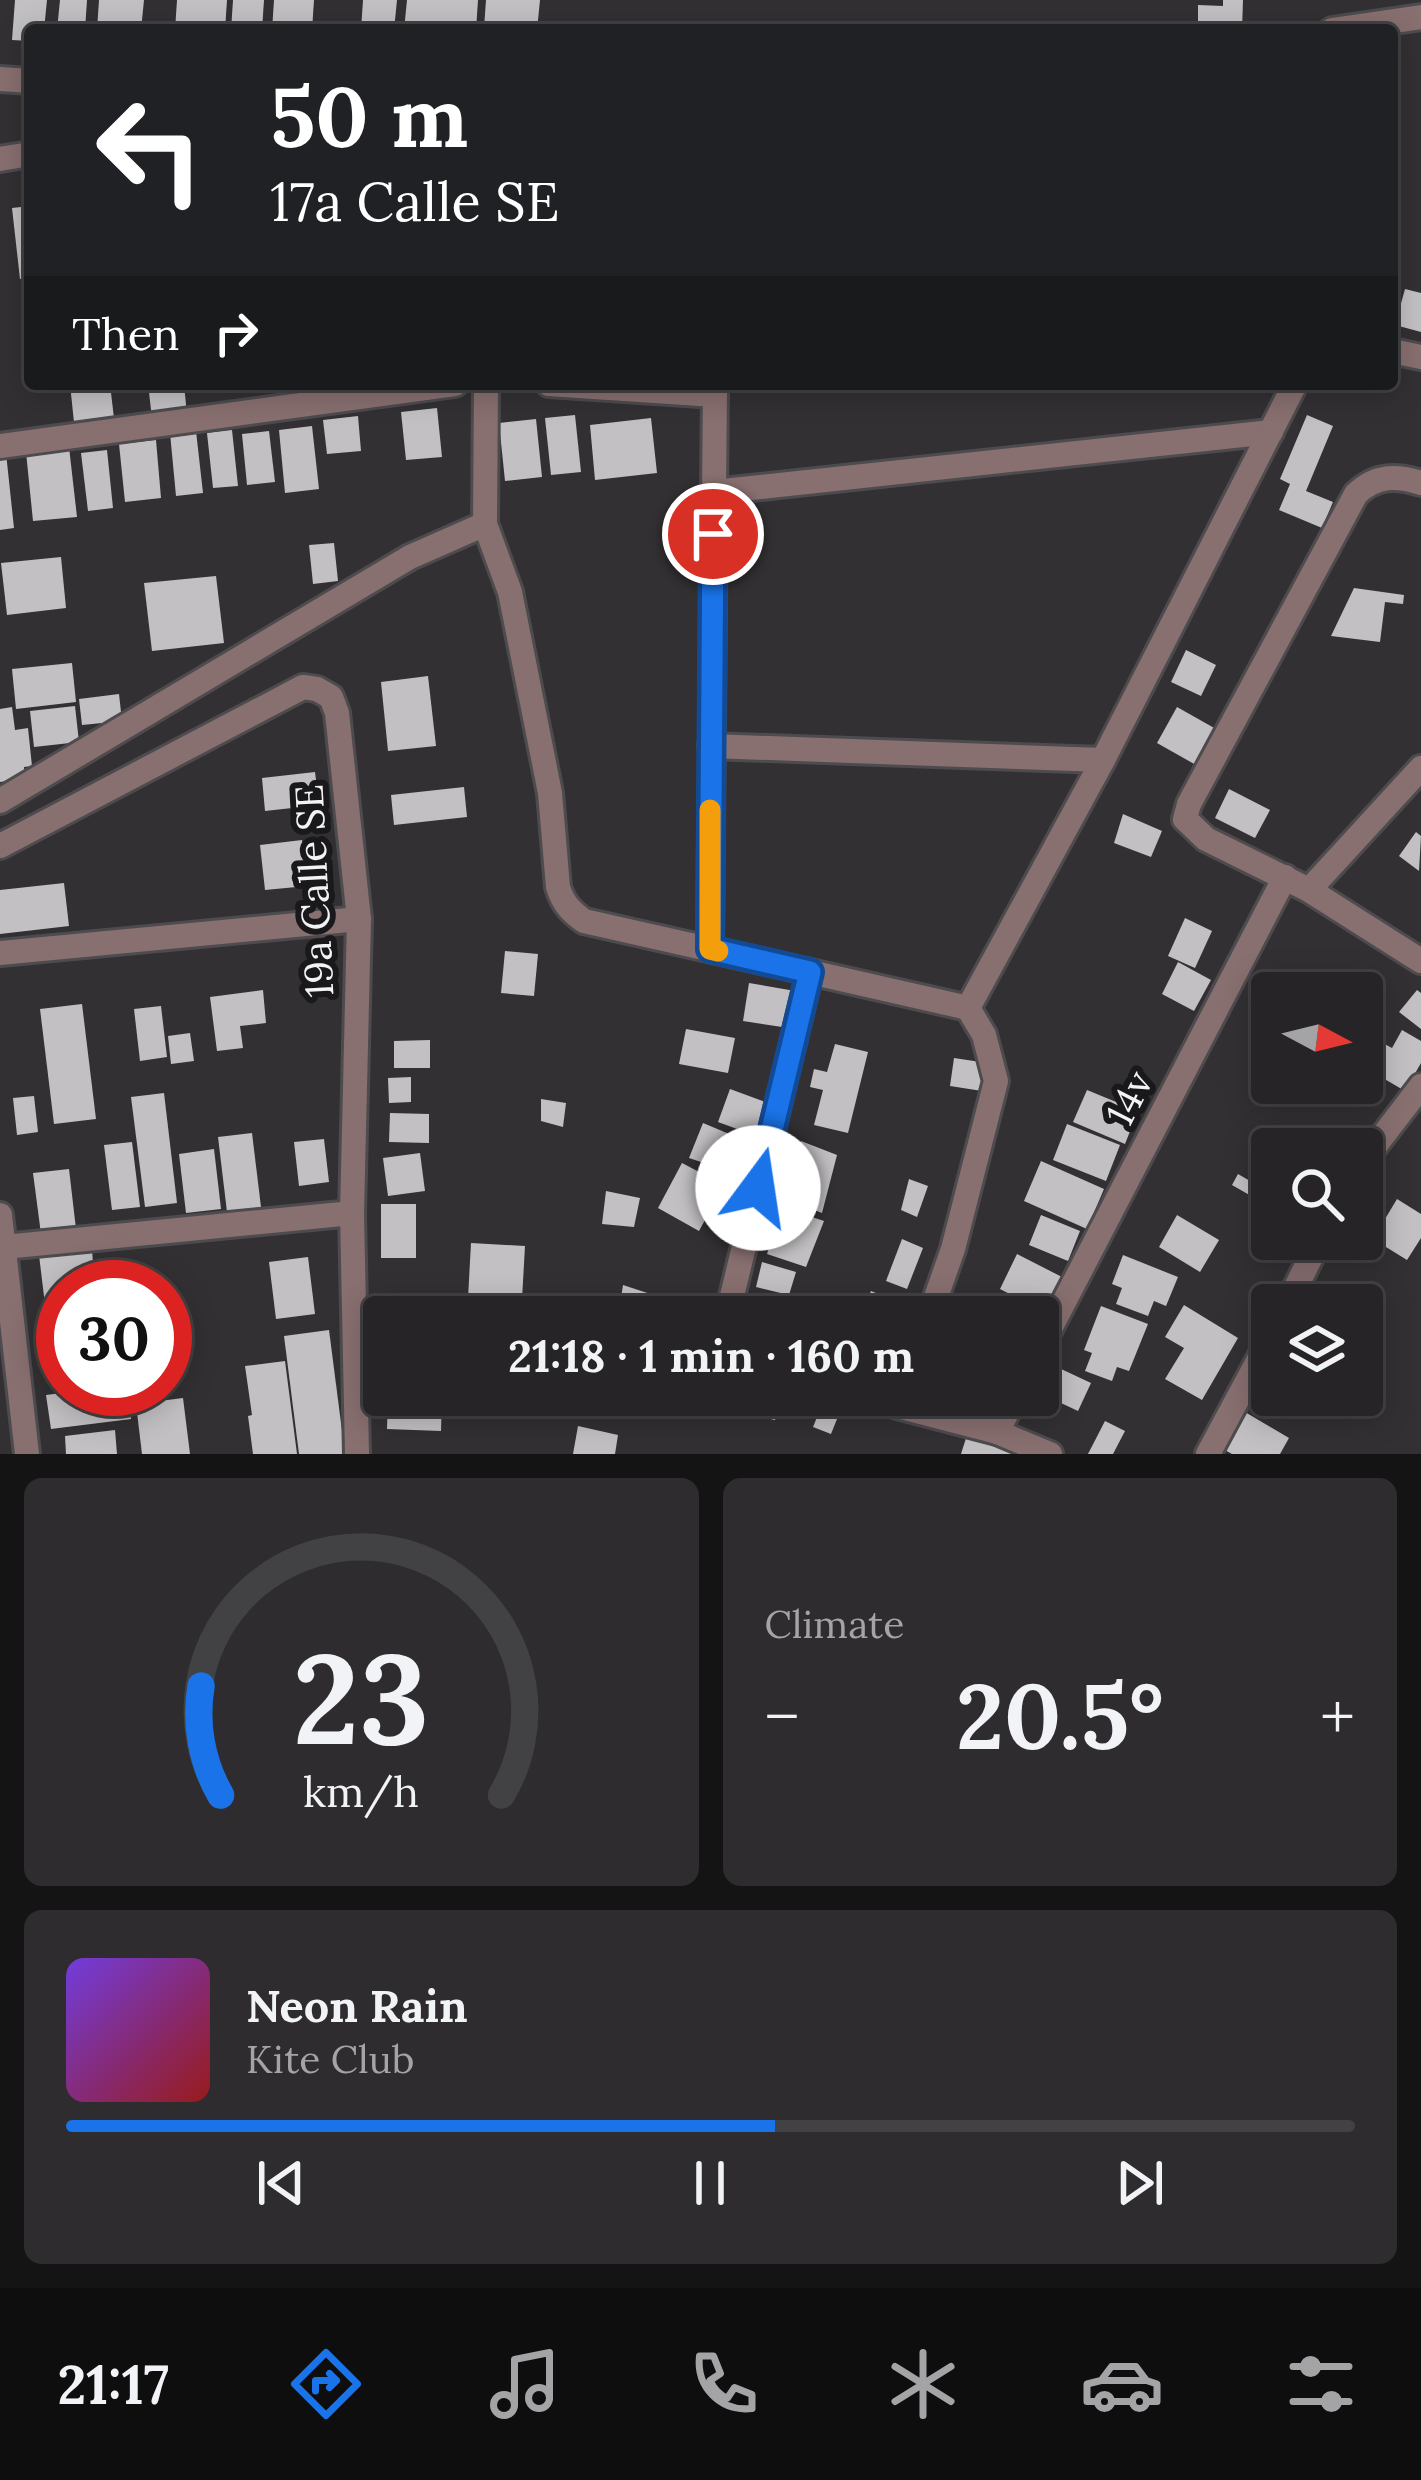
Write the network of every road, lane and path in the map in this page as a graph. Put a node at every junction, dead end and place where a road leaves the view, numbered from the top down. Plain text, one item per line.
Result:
1 (1421, 17) edge
2 (1373, 24) edge
3 (411, 390) edge
4 (486, 390) edge
5 (715, 390) edge
6 (1292, 390) edge
7 (1271, 432) junction
8 (0, 446) edge
9 (1421, 483) edge
10 (714, 491) junction
11 (485, 524) junction
12 (711, 746) junction
13 (1103, 760) junction
14 (1421, 768) edge
15 (0, 801) edge
16 (0, 846) edge
17 (1285, 878) junction
18 (1310, 890) junction
19 (359, 919) junction
20 (710, 949) junction
21 (0, 953) edge
22 (1421, 961) edge
23 (810, 972) junction
24 (968, 1008) junction
25 (1421, 1086) edge
26 (1383, 1136) edge
27 (352, 1213) junction
28 (0, 1215) edge
29 (4, 1247) junction
30 (732, 1296) edge
31 (936, 1296) edge
32 (1059, 1312) edge
33 (1251, 1374) edge
34 (946, 1416) edge
35 (1005, 1416) edge
36 (997, 1432) junction
37 (27, 1454) edge
38 (358, 1454) edge
39 (1050, 1454) edge
40 (1208, 1454) edge

1 - 2 street
3 - 8 street
4 - 11 street
5 - 10 street
6 - 7 street
7 - 10 street
7 - 13 street
9 - 17 street
10 - 12 street
11 - 15 street
11 - 20 street
12 - 13 street
12 - 20 street
13 - 24 street
14 - 18 street
16 - 19 street, 19a Calle SE
17 - 18 street
17 - 32 street, 14v
18 - 22 street
19 - 21 street
19 - 27 street, 19a Calle SE
20 - 23 street
23 - 24 street
23 - 30 street
24 - 31 street
25 - 26 street
27 - 29 street
27 - 38 street, 19a Calle SE
28 - 29 street
29 - 37 street
33 - 40 street
34 - 36 street
35 - 36 street
36 - 39 street

